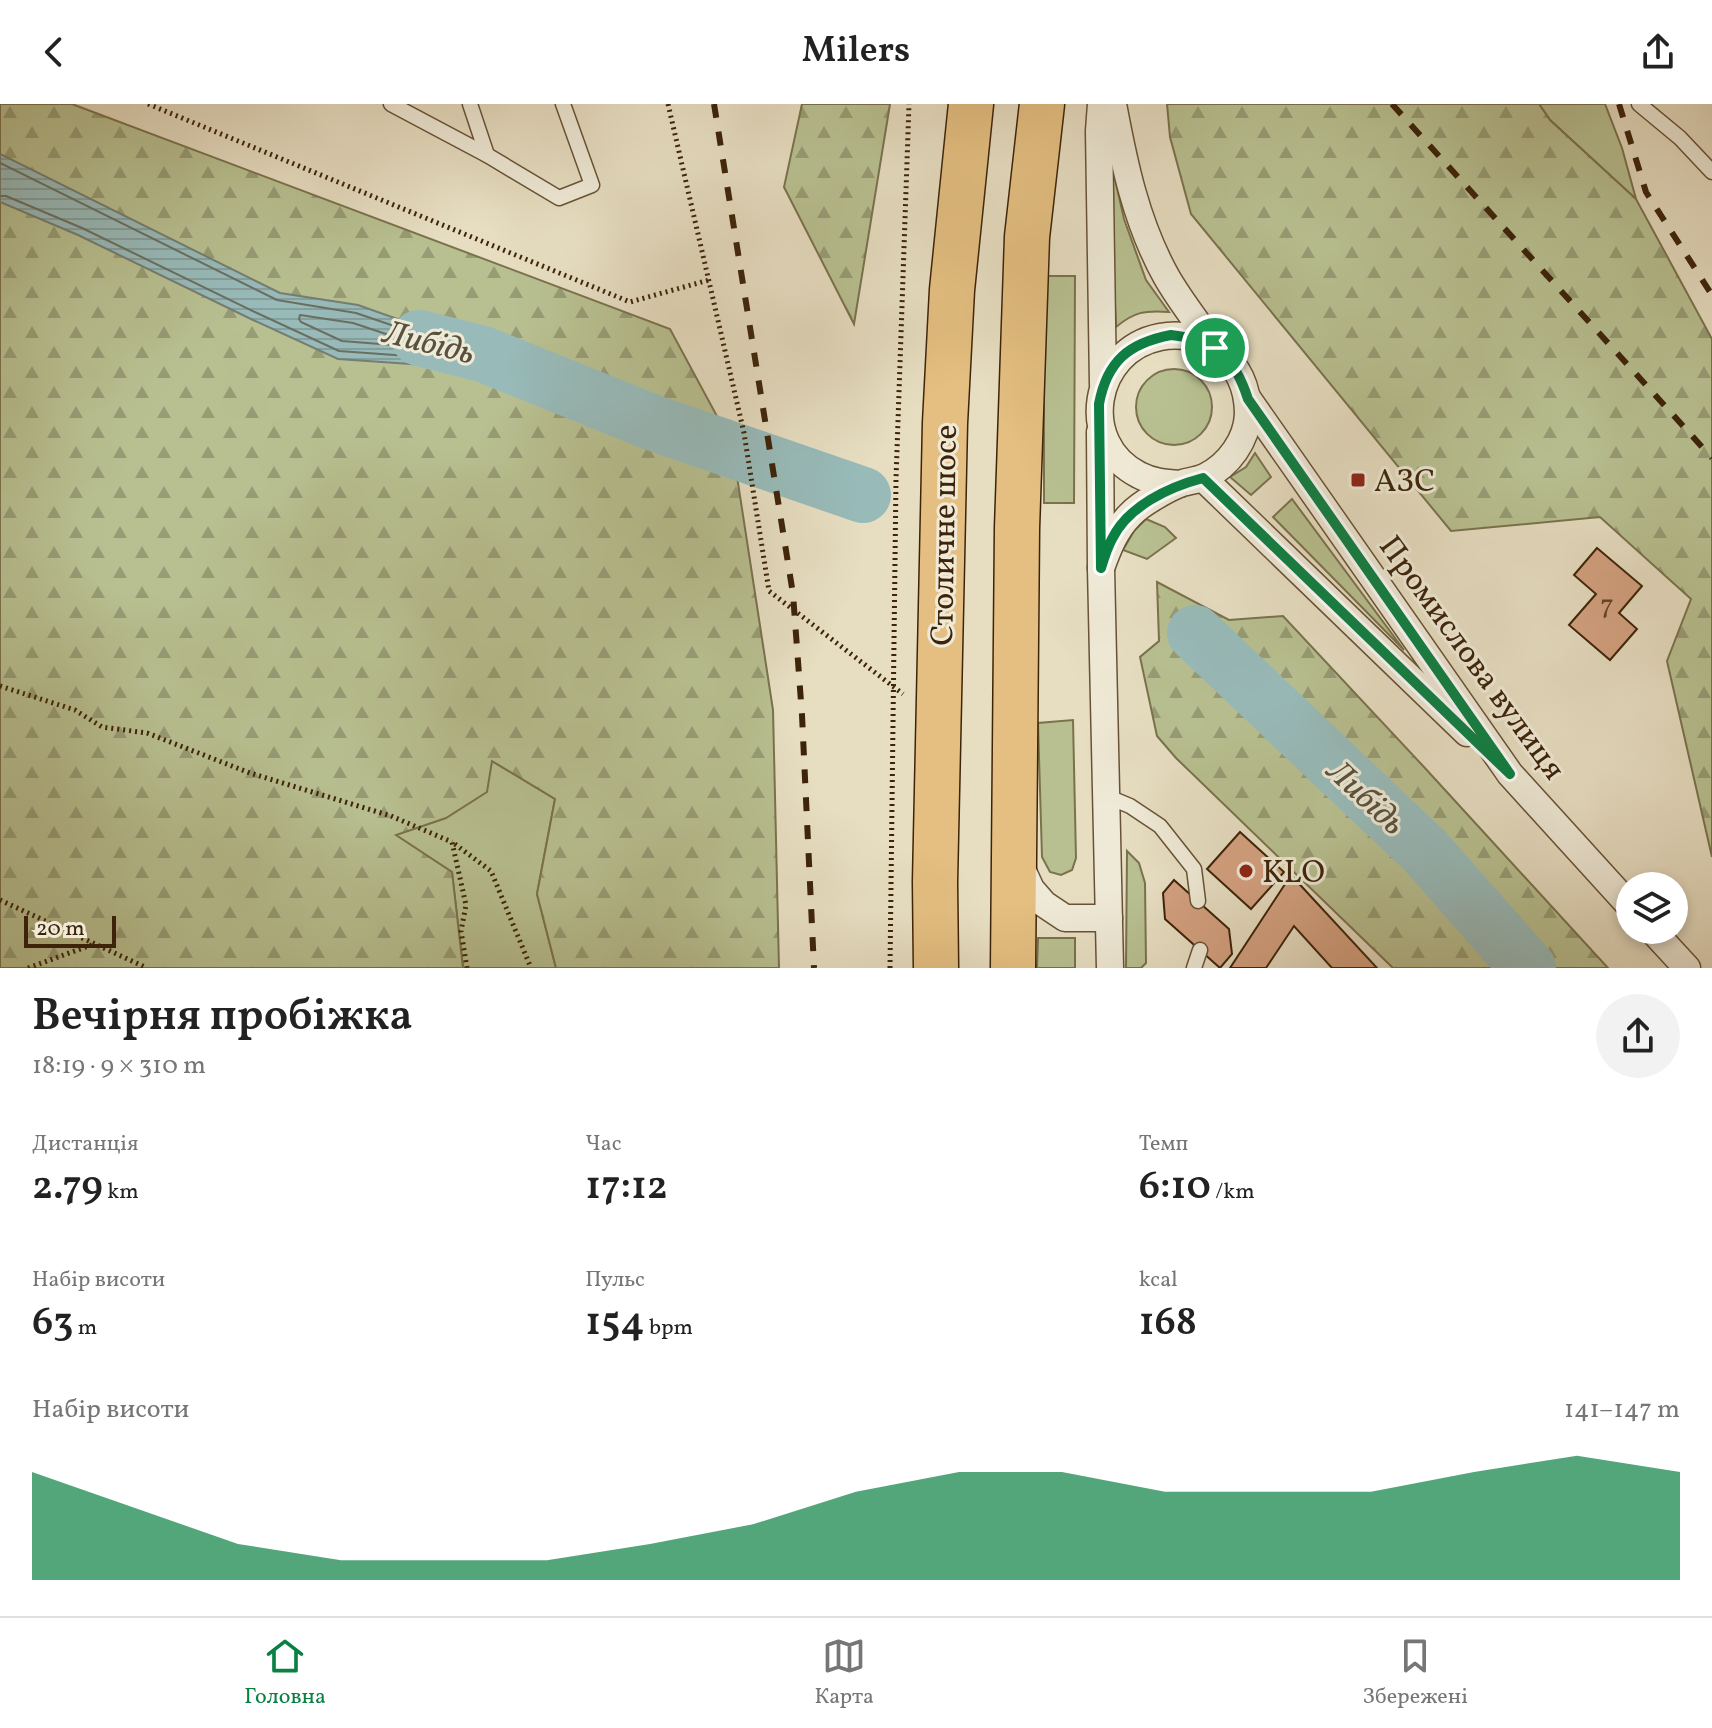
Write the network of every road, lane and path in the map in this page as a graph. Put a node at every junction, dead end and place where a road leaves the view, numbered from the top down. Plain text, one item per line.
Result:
1 (148, 104) edge
2 (391, 104) edge
3 (470, 104) edge
4 (563, 104) edge
5 (668, 104) edge
6 (909, 104) edge
7 (971, 104) edge
8 (1042, 104) edge
9 (1101, 104) edge
10 (1113, 104) edge
11 (1639, 104) edge
12 (487, 155) junction
13 (1712, 172) edge
14 (709, 280) junction
15 (1215, 348) junction
16 (1103, 386) junction
17 (1248, 399) junction
18 (1100, 422) junction
19 (1192, 481) junction
20 (1101, 568) junction
21 (0, 686) edge
22 (892, 687) junction
23 (939, 719) junction
24 (1510, 774) junction
25 (1106, 796) junction
26 (452, 842) junction
27 (1013, 849) junction
28 (1616, 891) edge
29 (0, 900) edge
30 (1198, 901) dead end
31 (1109, 918) junction
32 (95, 944) junction
33 (1665, 944) edge
34 (1200, 950) dead end
35 (28, 968) edge
36 (147, 968) edge
37 (467, 968) edge
38 (531, 968) edge
39 (890, 968) edge
40 (936, 968) edge
41 (1013, 968) edge
42 (1110, 968) edge
43 (1194, 968) edge
44 (1687, 968) edge

1 - 14 path
2 - 12 lane
3 - 12 lane
4 - 12 lane
5 - 14 path
6 - 22 path
7 - 23 highway, Столичне шосе
8 - 27 highway
9 - 16 street
10 - 15 street
11 - 13 lane
14 - 22 path
15 - 16 street
15 - 17 street
16 - 18 street
17 - 19 street
17 - 24 street, Промислова вулиця
18 - 19 street
18 - 20 street
19 - 20 street
19 - 24 street
20 - 25 street
21 - 26 path
22 - 23 path
22 - 39 path
23 - 40 highway, Столичне шосе
24 - 28 street, Промислова вулиця
25 - 30 lane
25 - 31 street
26 - 37 path
26 - 38 path
27 - 31 street
27 - 41 highway
29 - 32 path
31 - 42 street
32 - 35 path
32 - 36 path
33 - 44 street
34 - 43 lane

